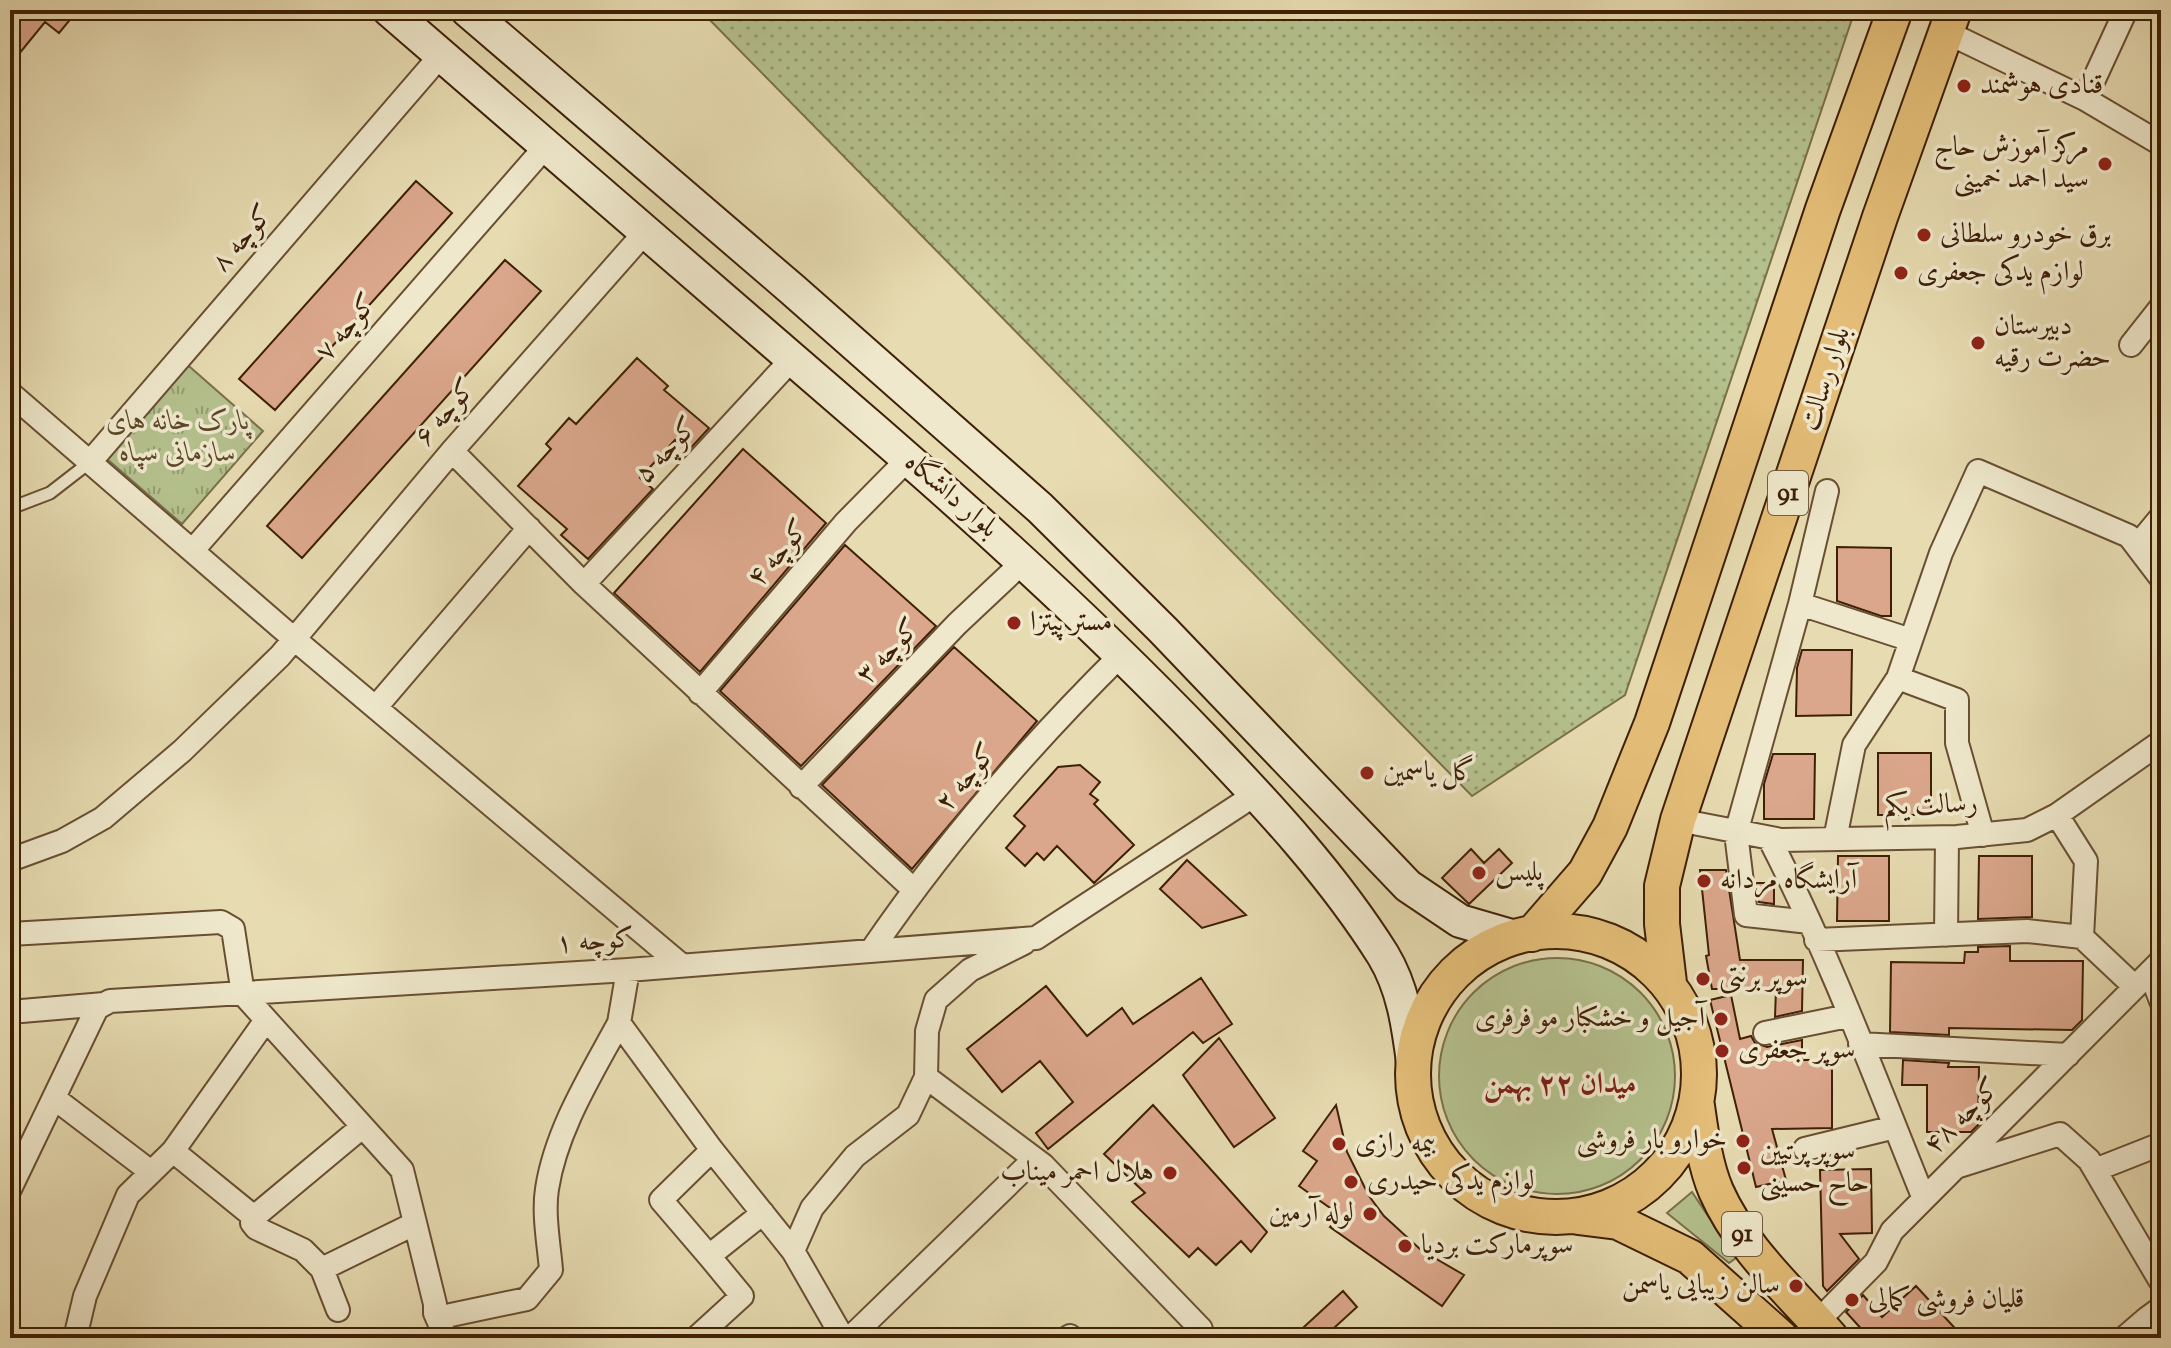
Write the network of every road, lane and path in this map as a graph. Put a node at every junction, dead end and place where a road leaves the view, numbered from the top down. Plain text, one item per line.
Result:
1 (389, 10) edge
2 (467, 10) edge
3 (1895, 10) edge
4 (2126, 10) edge
5 (1950, 21) edge
6 (441, 55) junction
7 (2085, 99) junction
8 (2161, 144) edge
9 (546, 146) junction
10 (647, 230) junction
11 (2161, 307) edge
12 (828, 321) junction
13 (2131, 345) dead end
14 (793, 358) junction
15 (10, 393) edge
16 (452, 451) junction
17 (908, 459) junction
18 (90, 462) junction
19 (1827, 491) dead end
20 (10, 497) edge
21 (10, 509) edge
22 (2161, 517) edge
23 (529, 528) junction
24 (2137, 546) junction
25 (193, 550) junction
26 (1024, 561) junction
27 (2161, 578) edge
28 (584, 584) junction
29 (1800, 604) junction
30 (293, 638) junction
31 (1911, 640) junction
32 (1122, 654) junction
33 (1898, 678) junction
34 (700, 693) junction
35 (376, 707) junction
36 (2161, 742) edge
37 (801, 787) junction
38 (1256, 794) junction
39 (2057, 815) junction
40 (1678, 820) junction
41 (1736, 833) junction
42 (1983, 835) junction
43 (1769, 838) junction
44 (1947, 838) junction
45 (1835, 839) junction
46 (10, 860) edge
47 (913, 889) junction
48 (1812, 931) junction
49 (10, 934) edge
50 (1524, 935) junction
51 (1946, 935) junction
52 (2082, 937) junction
53 (1036, 938) junction
54 (871, 951) junction
55 (680, 964) junction
56 (628, 970) junction
57 (2149, 973) edge
58 (1669, 983) junction
59 (243, 994) junction
60 (2161, 1001) edge
61 (104, 1004) junction
62 (10, 1012) edge
63 (1848, 1016) junction
64 (266, 1020) junction
65 (619, 1023) junction
66 (1765, 1033) dead end
67 (1860, 1044) junction
68 (2068, 1055) junction
69 (1413, 1062) junction
70 (926, 1077) junction
71 (54, 1098) junction
72 (1697, 1106) junction
73 (362, 1127) junction
74 (1895, 1127) junction
75 (2161, 1144) edge
76 (1805, 1149) dead end
77 (712, 1150) junction
78 (173, 1151) junction
79 (1043, 1165) junction
80 (1956, 1167) junction
81 (2095, 1170) junction
82 (151, 1172) junction
83 (10, 1189) edge
84 (1924, 1199) junction
85 (763, 1213) junction
86 (254, 1217) junction
87 (1574, 1217) junction
88 (414, 1224) junction
89 (793, 1251) junction
90 (709, 1256) junction
91 (322, 1269) junction
92 (2161, 1282) edge
93 (338, 1310) dead end
94 (435, 1313) junction
95 (2153, 1322) edge
96 (1824, 1330) edge
97 (81, 1336) edge
98 (446, 1338) edge
99 (696, 1338) edge
100 (843, 1338) edge
101 (850, 1338) edge
102 (1202, 1338) edge
103 (1781, 1338) edge
104 (2124, 1338) edge

1 - 6 main road, بلوار دانشگاه
2 - 12 main road, بلوار دانشگاه
3 - 50 main road, بلوار رسالت / 91
4 - 7 street
5 - 7 street
5 - 40 main road, بلوار رسالت / 91
6 - 9 main road, بلوار دانشگاه
6 - 18 street, کوچه ۸
7 - 8 street
9 - 10 main road, بلوار دانشگاه
9 - 25 street, کوچه ۷
10 - 14 main road, بلوار دانشگاه
10 - 16 street, کوچه ۶
11 - 13 street
12 - 14 main road
12 - 50 main road, بلوار دانشگاه
14 - 17 main road, بلوار دانشگاه
14 - 28 street, کوچه ۵
15 - 18 street
16 - 23 street
16 - 30 street, کوچه ۶
17 - 26 main road, بلوار دانشگاه
17 - 34 street, کوچه ۴
18 - 21 lane
18 - 25 street
19 - 29 street
20 - 21 lane
22 - 24 street
23 - 28 street
23 - 35 street
24 - 27 street
24 - 31 street
25 - 30 street
26 - 32 main road, بلوار دانشگاه
26 - 37 street, کوچه ۳
28 - 34 street
29 - 31 street
29 - 41 street
30 - 35 street
30 - 46 street, کوچه ۶
31 - 33 street
32 - 38 main road, بلوار دانشگاه
32 - 47 street, کوچه ۲
33 - 42 street
33 - 45 street
34 - 37 street
35 - 55 street
36 - 39 street, رسالت یکم
37 - 47 street
38 - 53 street, کوچه ۱
38 - 69 main road, بلوار دانشگاه
39 - 42 street, رسالت یکم
39 - 52 street
40 - 41 street, رسالت یکم
40 - 58 main road, بلوار رسالت / 91
41 - 43 street, رسالت یکم
41 - 48 street
42 - 44 street, رسالت یکم
43 - 45 street, رسالت یکم
43 - 48 street
44 - 45 street, رسالت یکم
44 - 51 street
47 - 54 street, کوچه ۲
48 - 51 street
48 - 63 street
49 - 59 street
50 - 58 main road, 91
50 - 69 main road, 91
51 - 52 street
52 - 57 street
53 - 54 street, کوچه ۱
53 - 70 street
54 - 55 street, کوچه ۱
55 - 56 street, کوچه ۱
56 - 59 street, کوچه ۱
56 - 65 street
57 - 60 street
57 - 68 street, کوچه ۴۸
58 - 72 main road, 91
59 - 61 street, کوچه ۱
59 - 64 street
61 - 62 street, کوچه ۱
61 - 71 street
63 - 66 street
63 - 67 street
64 - 73 street
64 - 78 street
65 - 77 street
65 - 94 street
67 - 68 street
67 - 74 street
68 - 80 street, کوچه ۴۸
69 - 87 main road, 91
70 - 79 street
70 - 89 street
71 - 82 street
71 - 83 street
72 - 87 main road, 91
72 - 96 main road, 91
73 - 86 street
73 - 88 street
74 - 76 street
74 - 84 street
75 - 81 street
77 - 85 street
77 - 90 street
78 - 82 street
78 - 86 street
79 - 101 street
79 - 102 street
80 - 81 street
80 - 84 street, کوچه ۴۸
81 - 92 street
82 - 97 street
84 - 96 street, کوچه ۴۸
85 - 89 street
85 - 90 street
86 - 91 street
87 - 103 main road, 91
88 - 91 street
88 - 94 street
89 - 100 street
90 - 99 street
91 - 93 street
94 - 98 street
95 - 104 street

